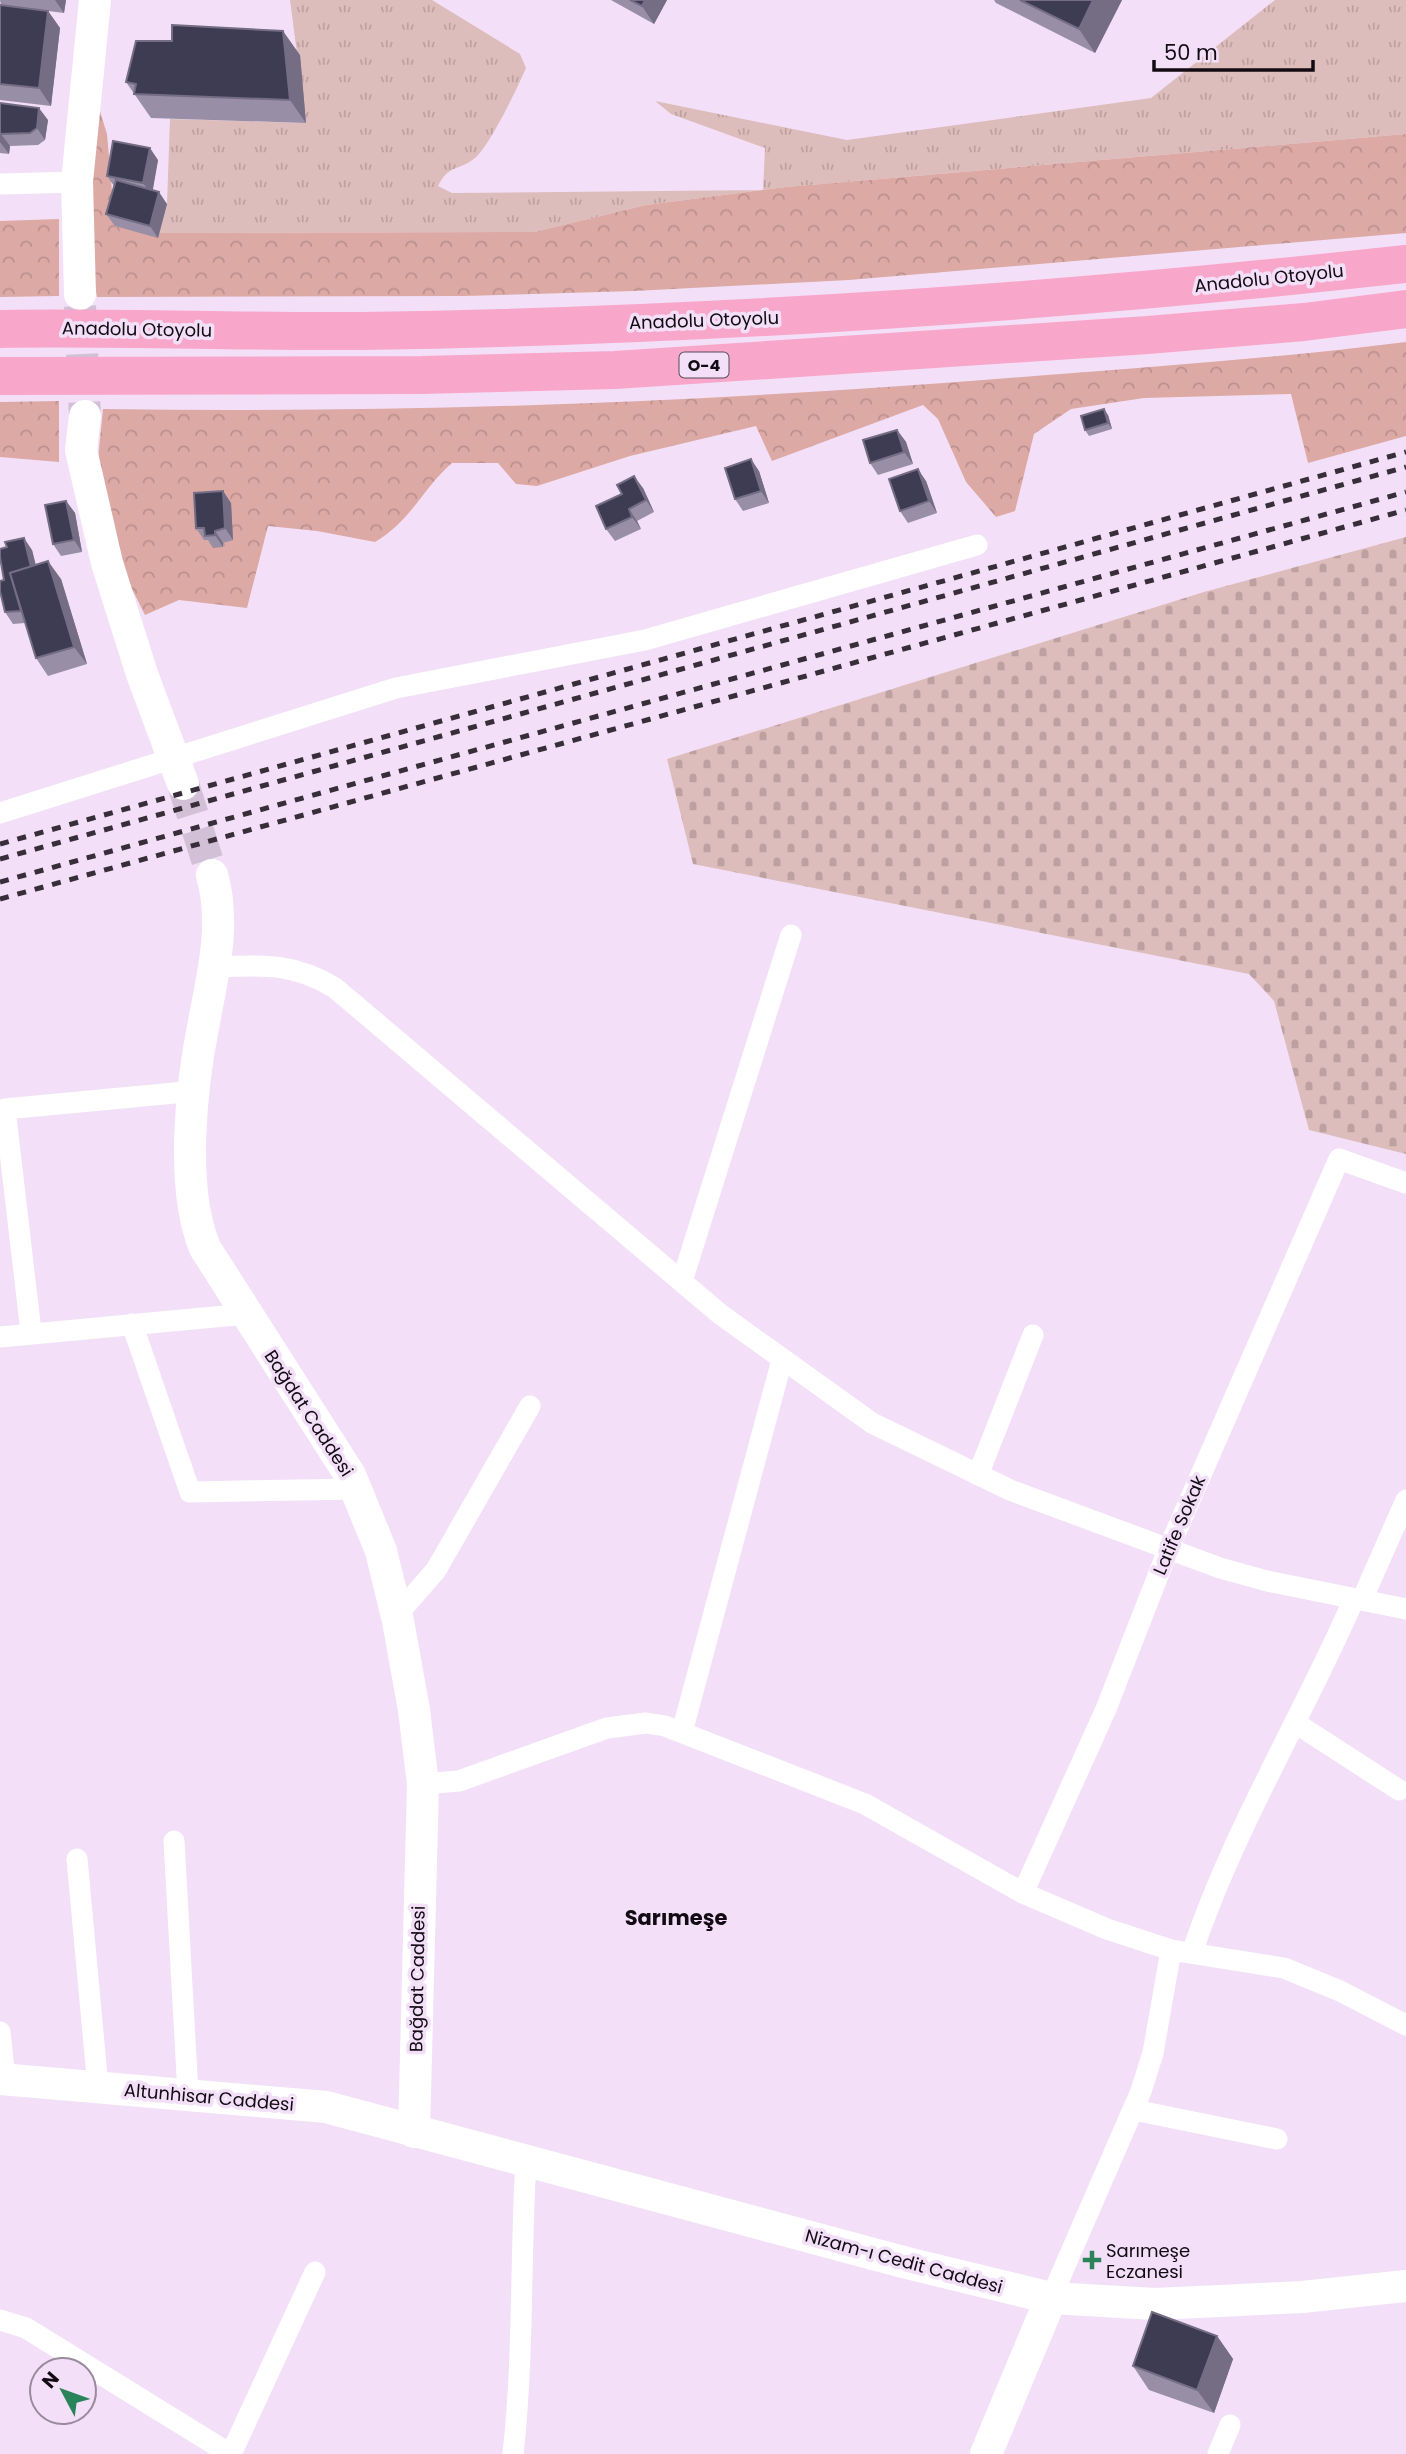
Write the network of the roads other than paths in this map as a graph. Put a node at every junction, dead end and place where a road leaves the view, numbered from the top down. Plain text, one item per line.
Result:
1 (95, 0) edge
2 (77, 182) junction
3 (0, 184) edge
4 (1406, 264) edge
5 (80, 294) tunnel mouth
6 (1406, 309) edge
7 (0, 329) edge
8 (0, 376) edge
9 (85, 416) tunnel mouth
10 (977, 545) dead end
11 (178, 771) junction
12 (0, 813) edge
13 (212, 875) tunnel mouth
14 (791, 936) dead end
15 (213, 967) junction
16 (196, 1091) junction
17 (1406, 1183) edge
18 (682, 1281) junction
19 (246, 1314) junction
20 (132, 1324) junction
21 (31, 1332) junction
22 (1033, 1335) dead end
23 (0, 1337) edge
24 (782, 1360) junction
25 (530, 1406) dead end
26 (978, 1475) junction
27 (356, 1489) junction
28 (1406, 1500) edge
29 (1168, 1549) junction
30 (1358, 1600) junction
31 (1406, 1609) edge
32 (396, 1616) junction
33 (1297, 1724) junction
34 (682, 1732) junction
35 (423, 1784) junction
36 (1399, 1790) dead end
37 (174, 1841) dead end
38 (78, 1859) dead end
39 (1023, 1893) junction
40 (1181, 1951) junction
41 (1405, 2023) edge
42 (0, 2032) edge
43 (3, 2079) edge
44 (97, 2087) junction
45 (188, 2094) junction
46 (1134, 2110) junction
47 (414, 2132) junction
48 (1277, 2139) dead end
49 (526, 2160) junction
50 (315, 2272) dead end
51 (1406, 2287) edge
52 (1051, 2298) junction
53 (0, 2320) edge
54 (1230, 2425) dead end
55 (230, 2454) edge
56 (513, 2454) edge
57 (986, 2454) edge
58 (1218, 2454) edge

1 - 2 street
2 - 3 street
2 - 5 street
4 - 7 highway, Anadolu Otoyolu
6 - 8 highway, O-4
9 - 11 street
10 - 11 street
11 - 12 street
13 - 15 street, Bağdat Caddesi
14 - 18 street
15 - 16 street, Bağdat Caddesi
15 - 18 street
16 - 19 street, Bağdat Caddesi
16 - 21 street
17 - 29 street, Latife Sokak
18 - 24 street
19 - 20 street
19 - 27 street, Bağdat Caddesi
20 - 21 street
20 - 27 street
21 - 23 street
22 - 26 street
24 - 26 street
24 - 34 street
25 - 32 street
26 - 29 street
27 - 32 street, Bağdat Caddesi
28 - 30 street
29 - 30 street
29 - 39 street, Latife Sokak
30 - 31 street
30 - 33 street
32 - 35 street, Bağdat Caddesi
33 - 36 street
33 - 40 street
34 - 35 street
34 - 39 street
35 - 47 street, Bağdat Caddesi
37 - 45 street
38 - 44 street
39 - 40 street
40 - 41 street
40 - 46 street
42 - 43 street
43 - 44 street, Altunhisar Caddesi
44 - 45 street, Altunhisar Caddesi
45 - 47 street, Altunhisar Caddesi
46 - 48 street
46 - 52 street
47 - 49 street, Nizam-ı Cedit Caddesi
49 - 52 street, Nizam-ı Cedit Caddesi
49 - 56 street
50 - 55 street
51 - 52 street, Nizam-ı Cedit Caddesi
52 - 57 street
53 - 55 street
54 - 58 street

